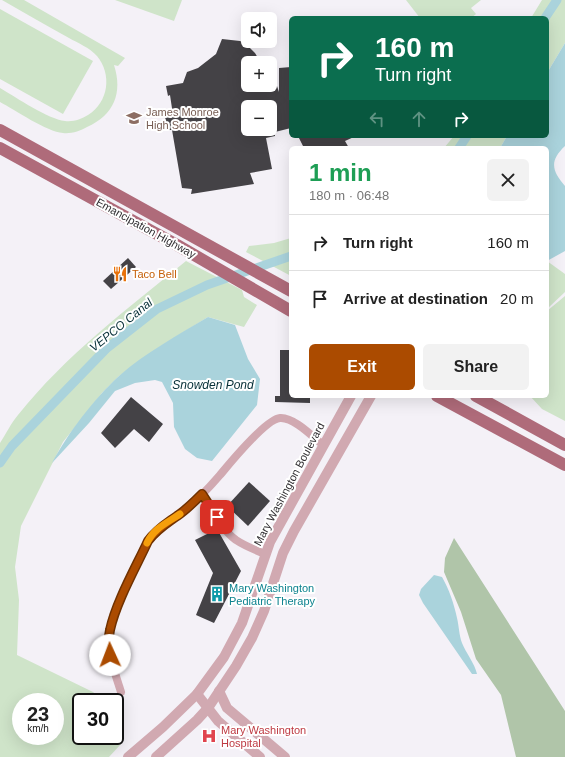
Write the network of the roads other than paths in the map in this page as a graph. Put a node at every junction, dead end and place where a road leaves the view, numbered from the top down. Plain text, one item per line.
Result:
1 (0, 130) edge
2 (0, 148) edge
3 (289, 290) edge
4 (289, 310) edge
5 (350, 398) edge
6 (369, 398) edge
7 (441, 398) edge
8 (480, 398) edge
9 (323, 445) junction
10 (565, 445) edge
11 (565, 466) edge
12 (202, 494) junction
13 (265, 554) junction
14 (219, 691) junction
15 (121, 692) dead end
16 (197, 694) junction
17 (208, 708) junction
18 (128, 757) edge
19 (156, 757) edge
20 (260, 757) edge
21 (285, 757) edge

1 - 3 main road, Emancipation Highway
2 - 4 main road, Emancipation Highway
5 - 9 street, Mary Washington Boulevard
6 - 14 street
7 - 11 main road
8 - 10 main road
9 - 12 street
9 - 13 street, Mary Washington Boulevard
12 - 13 street
12 - 15 street
13 - 16 street, Mary Washington Boulevard
14 - 17 street
14 - 21 street
16 - 17 street
16 - 18 street, Mary Washington Boulevard
17 - 19 street
17 - 20 street

